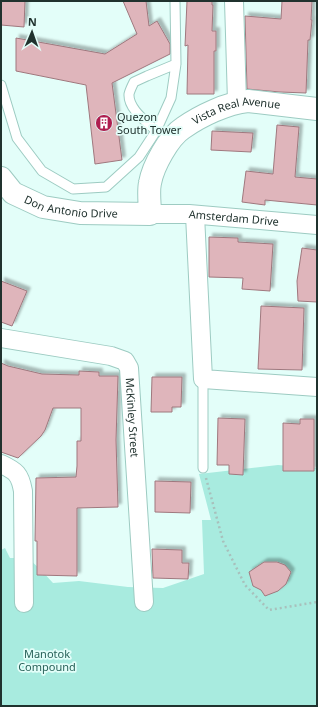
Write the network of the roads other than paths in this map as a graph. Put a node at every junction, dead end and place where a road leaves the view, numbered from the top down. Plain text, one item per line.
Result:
1 (175, 1) edge
2 (234, 1) edge
3 (176, 64) junction
4 (1, 85) edge
5 (237, 102) junction
6 (317, 109) edge
7 (156, 132) junction
8 (1, 178) edge
9 (150, 214) junction
10 (195, 215) junction
11 (317, 225) edge
12 (1, 338) edge
13 (203, 378) junction
14 (317, 387) edge
15 (1, 464) edge
16 (203, 468) road end
17 (144, 602) dead end
18 (24, 603) dead end

1 - 3 lane
2 - 5 street
3 - 7 lane
3 - 7 lane
4 - 7 lane
5 - 6 street, Vista Real Avenue
5 - 9 street, Vista Real Avenue
8 - 9 street, Don Antonio Drive
9 - 10 street, Amsterdam Drive
10 - 11 street, Amsterdam Drive
10 - 13 street
12 - 17 street, McKinley Street
13 - 14 street
13 - 16 lane
15 - 18 street

